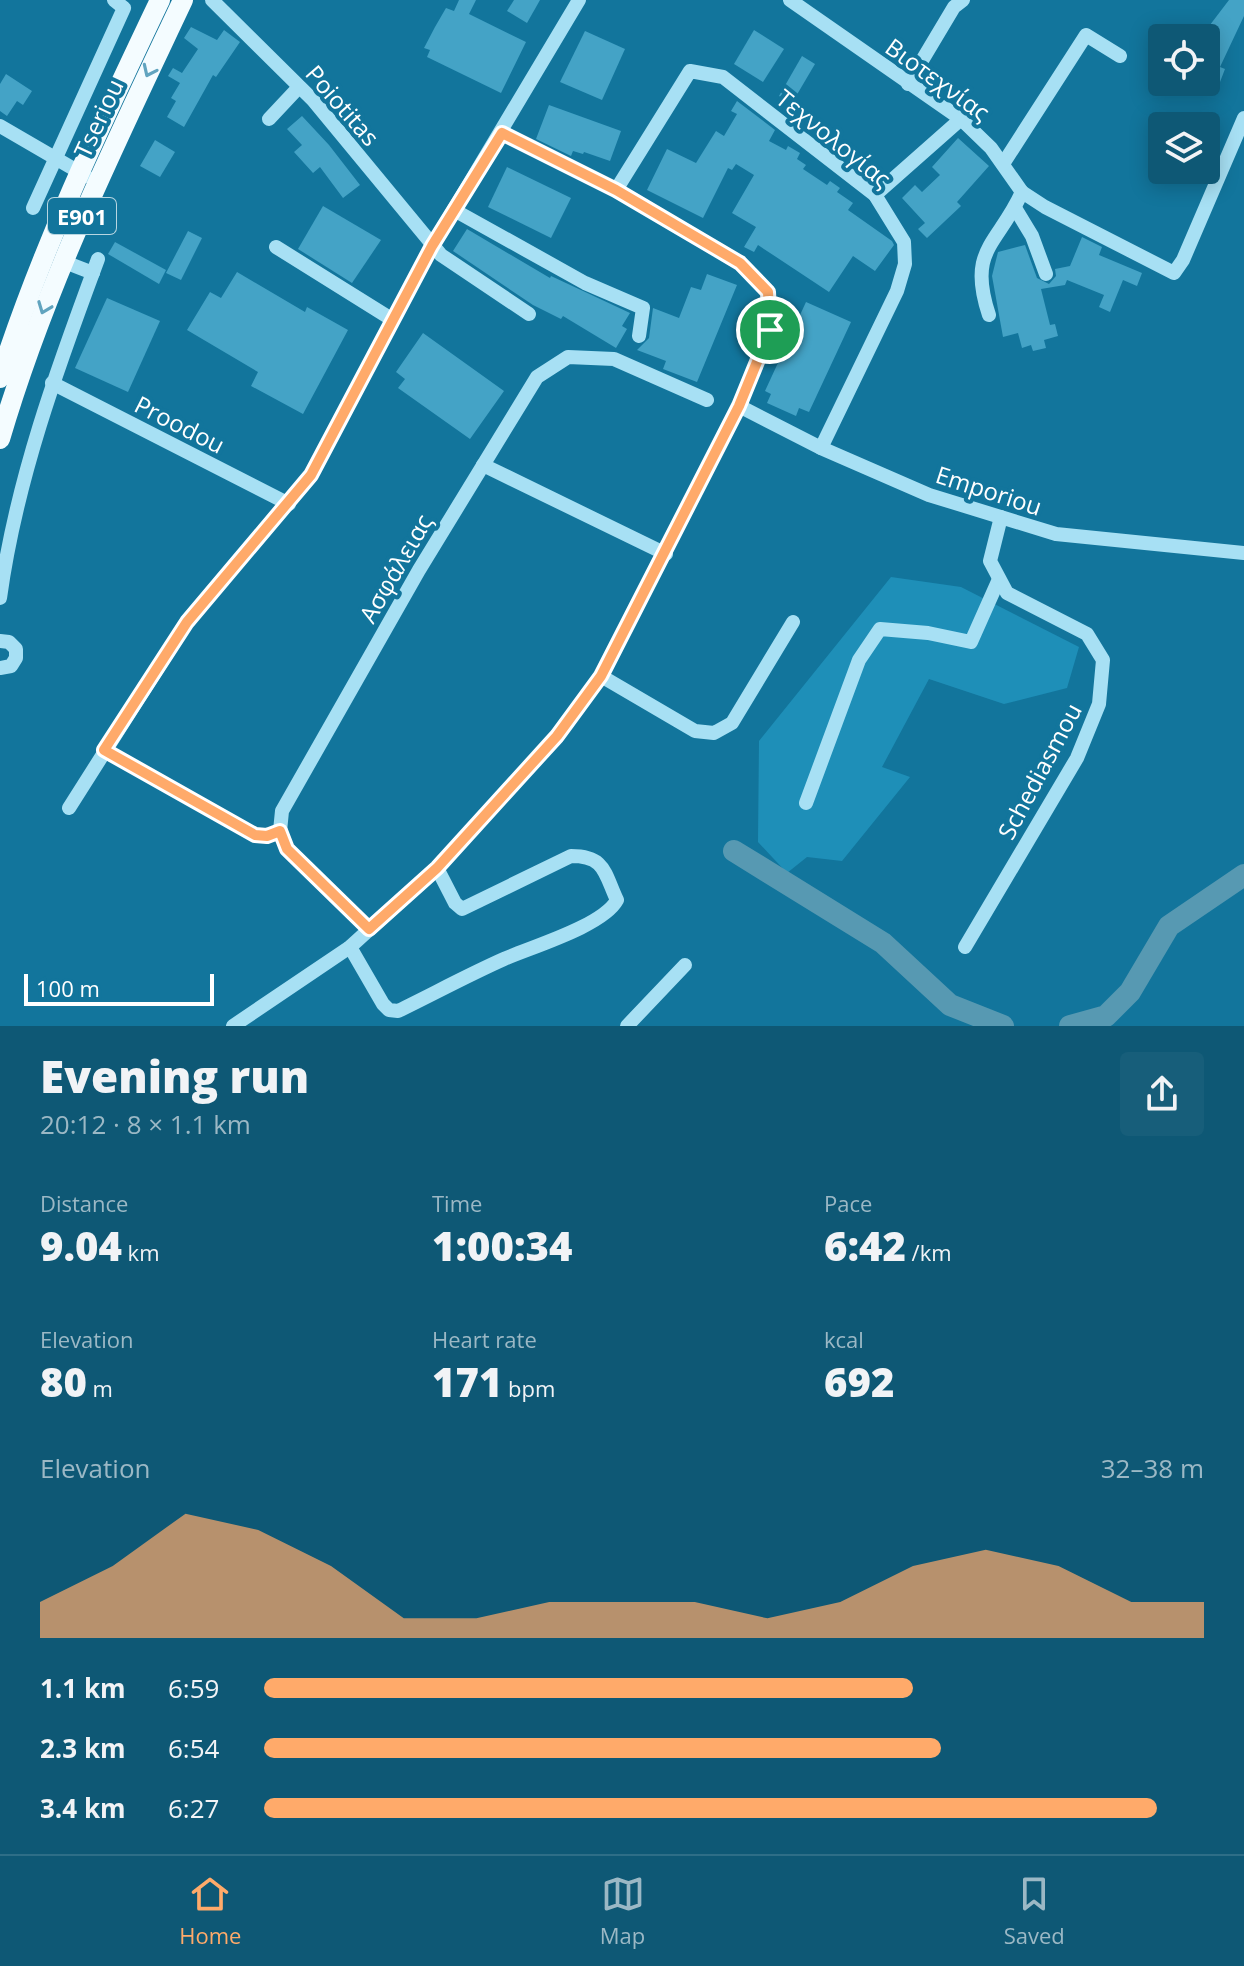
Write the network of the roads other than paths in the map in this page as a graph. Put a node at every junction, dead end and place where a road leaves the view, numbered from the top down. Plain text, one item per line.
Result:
1 (160, 0) edge
2 (183, 0) edge
3 (212, 0) edge
4 (579, 0) edge
5 (790, 0) edge
6 (963, 0) edge
7 (119, 4) edge
8 (146, 27) junction
9 (1120, 56) dead end
10 (908, 84) junction
11 (299, 87) junction
12 (1244, 118) edge
13 (269, 119) dead end
14 (961, 119) junction
15 (0, 126) edge
16 (502, 133) junction
17 (56, 158) junction
18 (1003, 164) junction
19 (78, 172) junction
20 (97, 182) junction
21 (616, 190) junction
22 (1022, 192) junction
23 (875, 195) junction
24 (33, 208) dead end
25 (1015, 208) junction
26 (454, 210) junction
27 (432, 246) junction
28 (276, 247) dead end
29 (62, 261) junction
30 (1046, 274) dead end
31 (529, 314) dead end
32 (989, 315) dead end
33 (393, 320) junction
34 (639, 336) dead end
35 (1, 373) edge
36 (52, 383) junction
37 (707, 400) dead end
38 (739, 406) junction
39 (0, 439) edge
40 (821, 448) junction
41 (483, 465) junction
42 (289, 504) junction
43 (1001, 517) junction
44 (4, 541) edge
45 (1244, 553) edge
46 (666, 554) junction
47 (999, 579) junction
48 (0, 598) edge
49 (793, 622) dead end
50 (0, 641) edge
51 (0, 668) edge
52 (601, 676) junction
53 (104, 750) junction
54 (806, 803) dead end
55 (69, 808) dead end
56 (280, 831) junction
57 (437, 868) junction
58 (369, 929) junction
59 (350, 947) junction
60 (965, 947) dead end
61 (685, 965) dead end
62 (233, 1026) edge
63 (627, 1026) edge

1 - 8 main road, Tseriou / E901
2 -> 20 main road, Tseriou / E901
3 - 11 street, Poiotitas
4 - 16 street
5 - 10 street, Βιοτεχνίας
6 - 10 street
7 - 8 street
7 - 17 street
8 - 19 main road, Tseriou / E901
9 - 18 street
10 - 14 street, Βιοτεχνίας
11 - 13 street
11 - 27 street, Poiotitas
12 - 22 street, Βιοτεχνίας
14 - 18 street, Βιοτεχνίας
14 - 23 street
15 - 17 street
16 - 21 street
16 - 26 street
17 - 19 street
17 - 24 street
18 - 22 street, Βιοτεχνίας
19 - 20 street
19 - 35 main road, Tseriou / E901
20 - 29 main road, Tseriou / E901
21 - 23 street, Τεχνολογίας
21 - 38 street
22 - 25 street
23 - 40 street, Τεχνολογίας
25 - 30 street
25 - 32 street
26 - 27 street
26 - 34 street
27 - 31 street, Poiotitas
27 - 33 street
28 - 33 street
29 - 36 street
29 -> 39 main road, Tseriou / E901
33 - 42 street
36 - 42 street, Proodou
36 - 44 street
37 - 41 street, Ασφάλειας
38 - 40 street, Emporiou
38 - 46 street
40 - 43 street, Emporiou
41 - 46 street
41 - 56 street, Ασφάλειας
42 - 53 street
43 - 45 street, Emporiou
43 - 47 street
44 - 48 street
46 - 52 street
47 - 54 street
47 - 60 street, Schediasmou
49 - 52 street
50 - 51 street
52 - 57 street
53 - 55 street
53 - 56 street
56 - 58 street
57 - 58 street
57 - 59 street
58 - 59 street
59 - 62 street
61 - 63 street

